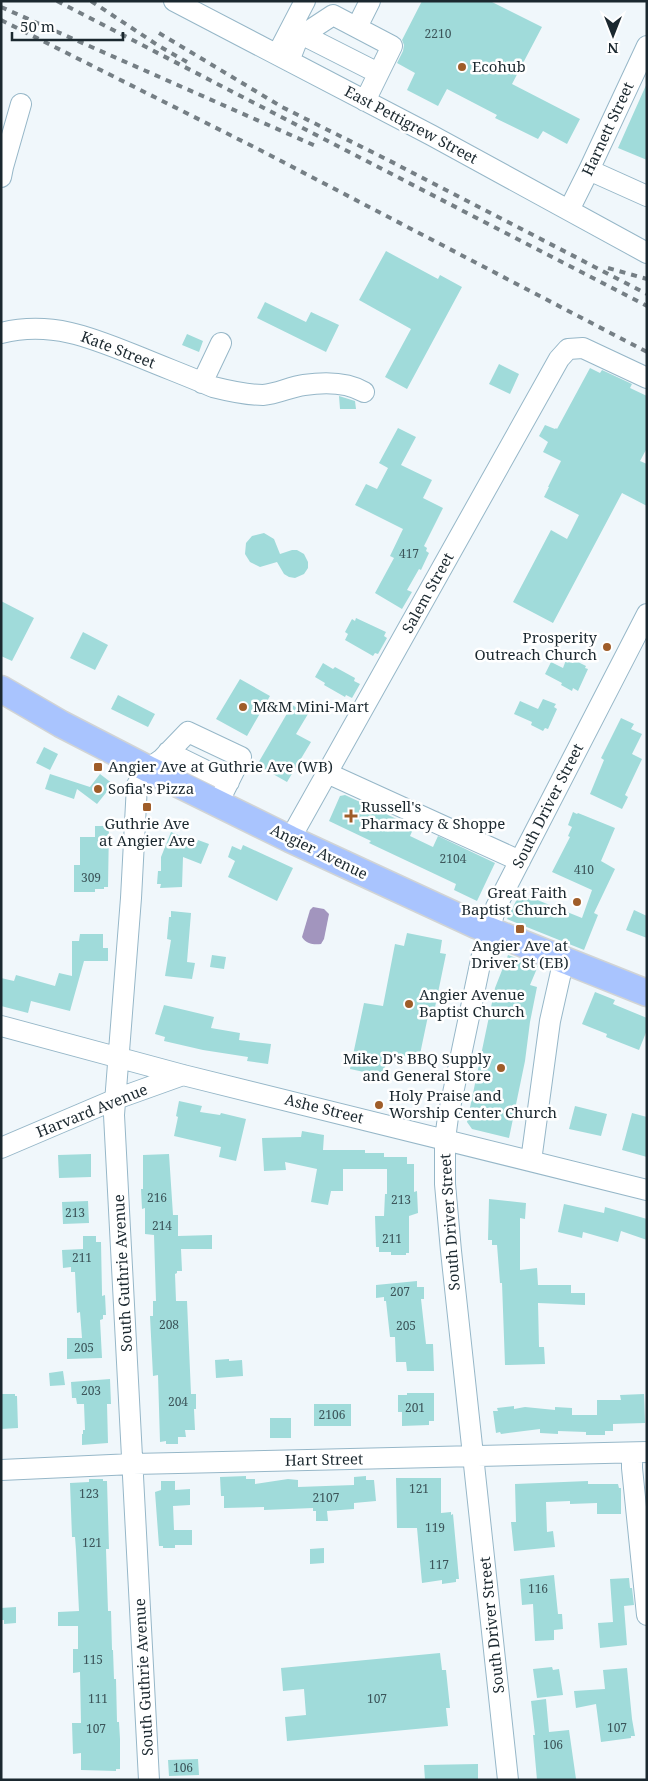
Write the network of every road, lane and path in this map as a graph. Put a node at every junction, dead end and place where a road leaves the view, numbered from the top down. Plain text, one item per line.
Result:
1 (174, 1) edge
2 (305, 1) edge
3 (370, 1) edge
4 (198, 7) edge
5 (357, 27) junction
6 (303, 35) junction
7 (647, 46) edge
8 (283, 58) junction
9 (378, 73) junction
10 (365, 100) junction
11 (21, 104) dead end
12 (589, 170) junction
13 (1, 177) edge
14 (647, 196) edge
15 (569, 210) junction
16 (647, 253) edge
17 (1, 333) edge
18 (221, 343) dead end
19 (647, 378) edge
20 (202, 383) junction
21 (364, 392) dead end
22 (647, 614) edge
23 (1, 689) edge
24 (168, 752) junction
25 (148, 769) junction
26 (327, 773) junction
27 (223, 792) junction
28 (290, 838) junction
29 (520, 861) junction
30 (488, 930) junction
31 (567, 960) junction
32 (647, 993) edge
33 (1, 1026) edge
34 (120, 1058) junction
35 (184, 1074) junction
36 (116, 1100) junction
37 (445, 1139) junction
38 (1, 1148) edge
39 (531, 1160) junction
40 (647, 1190) edge
41 (639, 1453) edge
42 (474, 1456) junction
43 (133, 1464) junction
44 (1, 1470) edge
45 (647, 1615) edge
46 (149, 1780) edge
47 (508, 1780) edge

1 - 4 street, East Pettigrew Street
2 - 8 street
3 - 5 street
4 - 8 street, East Pettigrew Street
5 - 6 street
5 - 9 street
6 - 8 street
6 - 9 street
7 - 12 street, Harnett Street
8 - 10 street, East Pettigrew Street
9 - 10 street
10 - 15 street, East Pettigrew Street
11 - 13 street
12 - 14 street
12 - 15 street, Harnett Street
15 - 16 street, East Pettigrew Street
17 - 20 street, Kate Street
18 - 20 street
19 - 26 street, Salem Street
20 - 21 street, Kate Street
22 - 29 street, South Driver Street
23 - 25 main road, Angier Avenue
24 - 25 street
24 - 27 street
24 - 27 street
25 - 27 main road, Angier Avenue
25 - 34 street, South Guthrie Avenue
26 - 28 street, Salem Street
26 - 29 street
27 - 28 main road, Angier Avenue
28 - 30 main road, Angier Avenue
29 - 30 street, South Driver Street
30 - 31 main road, Angier Avenue
30 - 37 street, South Driver Street
31 - 32 main road, Angier Avenue
31 - 39 street
33 - 34 street, Ashe Street
34 - 35 street, Ashe Street
34 - 36 street, South Guthrie Avenue
35 - 36 street, Harvard Avenue
35 - 37 street, Ashe Street
36 - 38 street, Harvard Avenue
36 - 43 street, South Guthrie Avenue
37 - 39 street, Ashe Street
37 - 42 street, South Driver Street
39 - 40 street, Ashe Street
41 - 42 street, Hart Street
41 - 45 street
42 - 43 street, Hart Street
42 - 47 street, South Driver Street
43 - 44 street, Hart Street
43 - 46 street, South Guthrie Avenue

